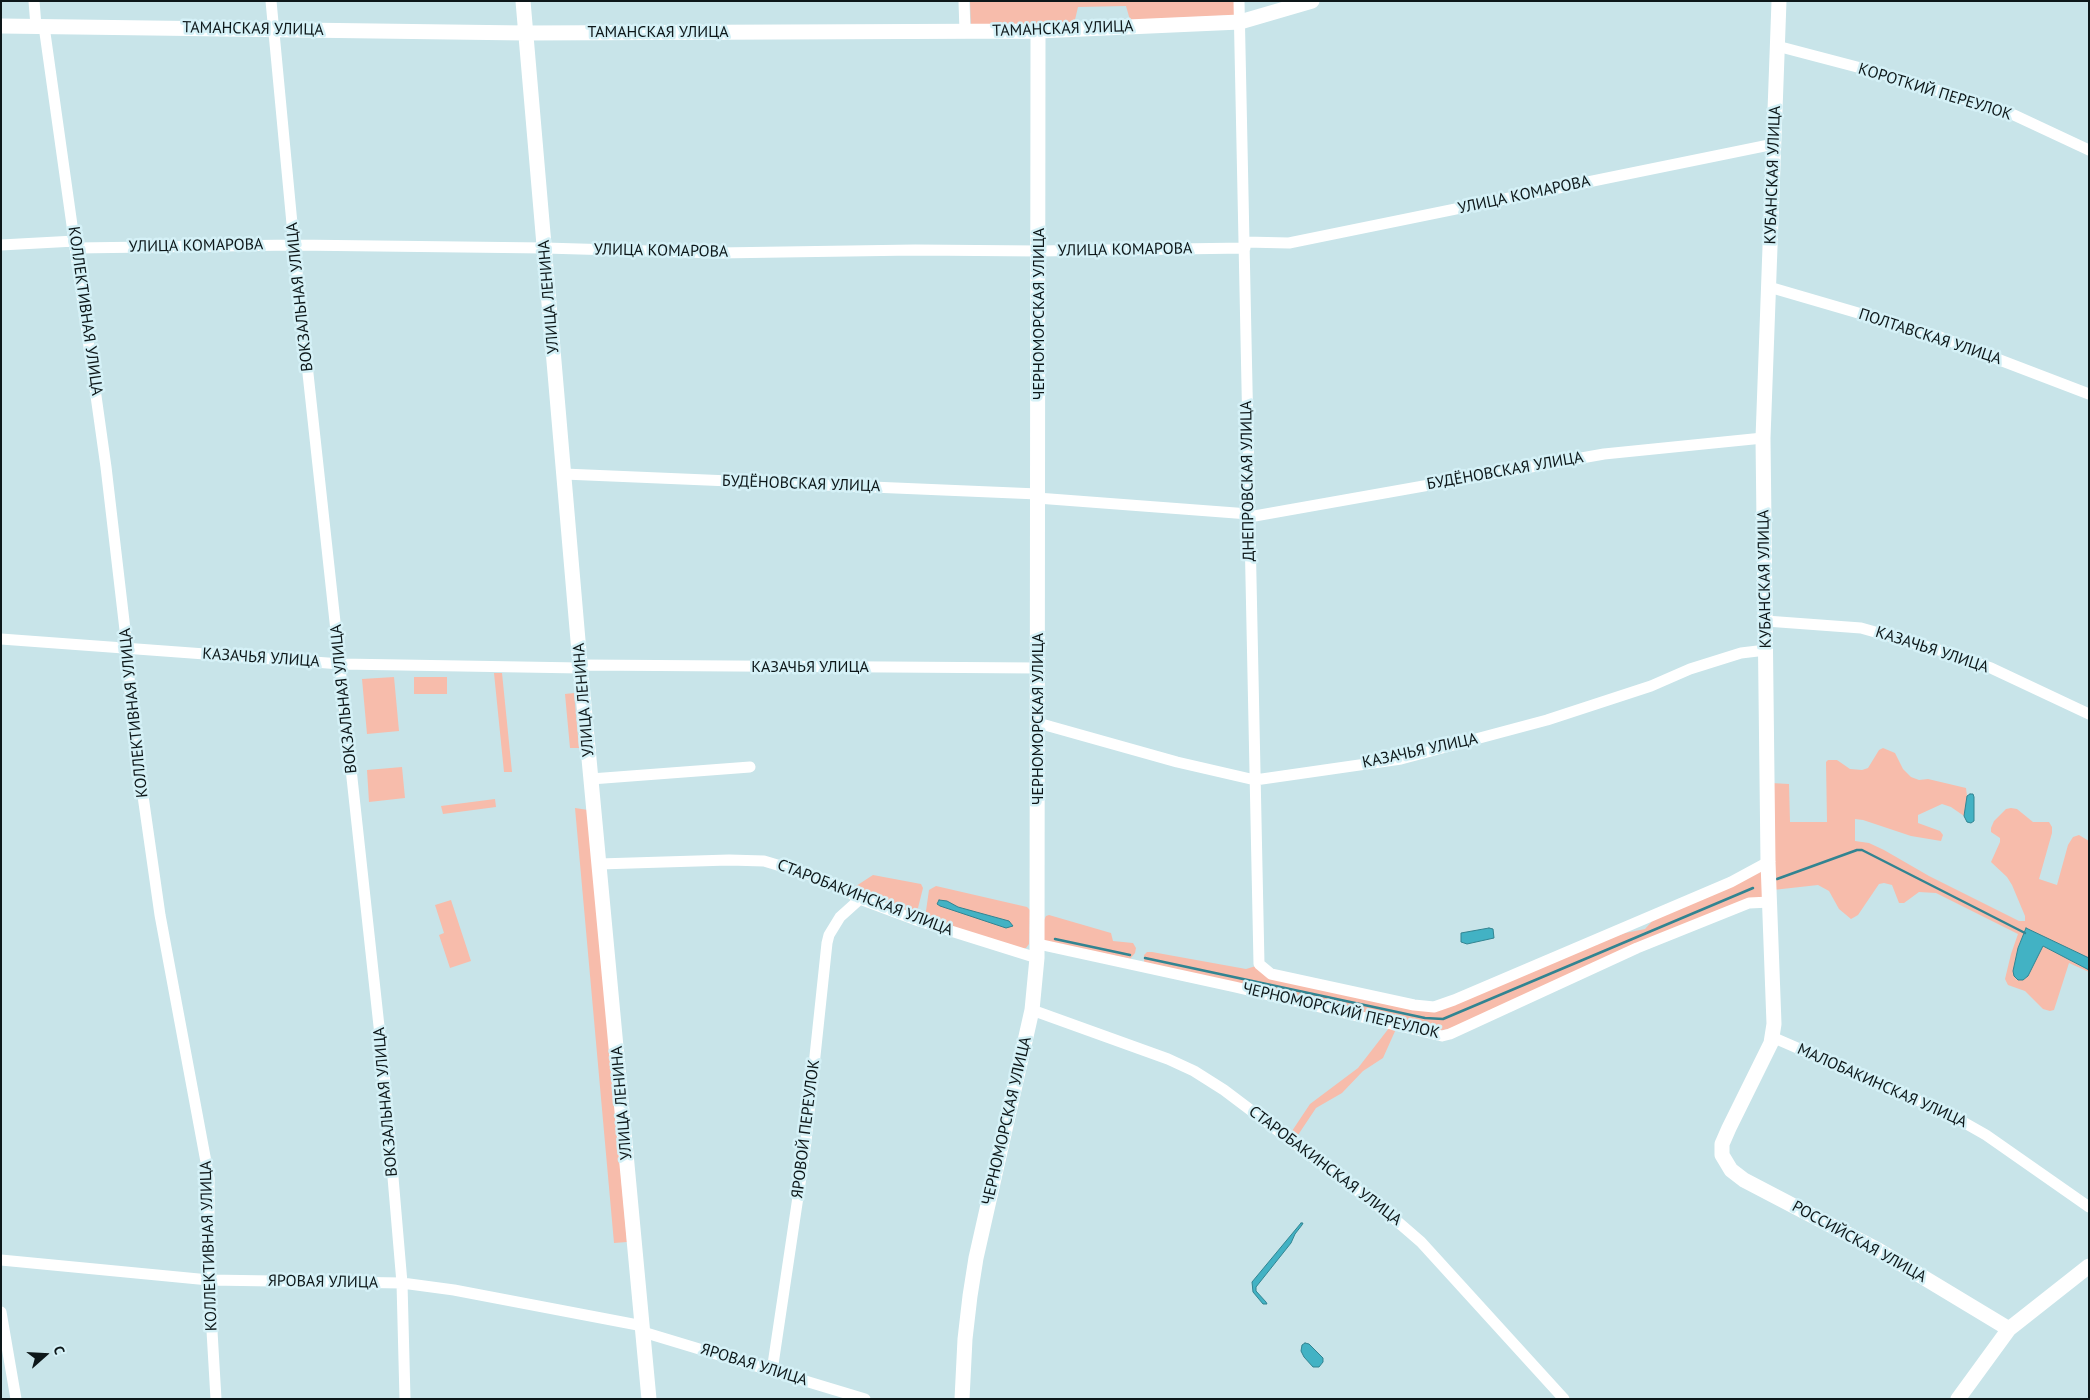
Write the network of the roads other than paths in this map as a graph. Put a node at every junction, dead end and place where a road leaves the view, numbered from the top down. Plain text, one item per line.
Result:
1 (34, 1) edge
2 (271, 1) edge
3 (523, 1) edge
4 (964, 1) edge
5 (1239, 1) edge
6 (1312, 1) edge
7 (1779, 1) edge
8 (1240, 22) junction
9 (1, 26) edge
10 (40, 26) junction
11 (273, 29) junction
12 (1038, 31) junction
13 (965, 32) junction
14 (525, 33) junction
15 (1777, 46) junction
16 (1774, 144) junction
17 (2089, 150) edge
18 (76, 244) junction
19 (1, 245) edge
20 (294, 245) junction
21 (1245, 245) junction
22 (545, 248) junction
23 (1039, 251) junction
24 (1769, 287) junction
25 (2089, 394) edge
26 (1763, 438) junction
27 (564, 474) junction
28 (1037, 496) junction
29 (1249, 515) junction
30 (1766, 621) junction
31 (1, 639) edge
32 (128, 648) junction
33 (1766, 650) junction
34 (340, 664) junction
35 (581, 667) junction
36 (1038, 668) junction
37 (2089, 714) edge
38 (1038, 723) junction
39 (750, 767) dead end
40 (591, 779) junction
41 (1255, 780) junction
42 (1768, 862) junction
43 (599, 864) junction
44 (860, 899) junction
45 (1770, 902) junction
46 (1037, 951) junction
47 (1032, 1010) junction
48 (1772, 1037) junction
49 (1722, 1146) joint
50 (2089, 1206) edge
51 (1, 1260) edge
52 (2089, 1266) edge
53 (209, 1280) junction
54 (402, 1283) junction
55 (1, 1312) edge
56 (643, 1329) junction
57 (2009, 1329) junction
58 (772, 1371) junction
59 (16, 1399) edge
60 (216, 1399) edge
61 (405, 1399) edge
62 (650, 1399) edge
63 (865, 1399) edge
64 (962, 1399) edge
65 (1564, 1399) edge
66 (1958, 1399) edge

1 - 10 street, КОЛЛЕКТИВНАЯ УЛИЦА
2 - 11 street, ВОКЗАЛЬНАЯ УЛИЦА
3 - 14 street, УЛИЦА ЛЕНИНА
4 - 13 street
5 - 8 street, ДНЕПРОВСКАЯ УЛИЦА
6 - 8 street, ТАМАНСКАЯ УЛИЦА
7 - 15 street, КУБАНСКАЯ УЛИЦА
8 - 12 street, ТАМАНСКАЯ УЛИЦА
8 - 21 street, ДНЕПРОВСКАЯ УЛИЦА
9 - 10 street, ТАМАНСКАЯ УЛИЦА
10 - 11 street, ТАМАНСКАЯ УЛИЦА
10 - 18 street, КОЛЛЕКТИВНАЯ УЛИЦА
11 - 14 street, ТАМАНСКАЯ УЛИЦА
11 - 20 street, ВОКЗАЛЬНАЯ УЛИЦА
12 - 13 street, ТАМАНСКАЯ УЛИЦА
12 - 23 street, ЧЕРНОМОРСКАЯ УЛИЦА
13 - 14 street, ТАМАНСКАЯ УЛИЦА
14 - 22 street, УЛИЦА ЛЕНИНА
15 - 16 street, КУБАНСКАЯ УЛИЦА
15 - 17 street, КОРОТКИЙ ПЕРЕУЛОК
16 - 21 street, УЛИЦА КОМАРОВА
16 - 24 street, КУБАНСКАЯ УЛИЦА
18 - 19 street, УЛИЦА КОМАРОВА
18 - 20 street, УЛИЦА КОМАРОВА
18 - 32 street, КОЛЛЕКТИВНАЯ УЛИЦА
20 - 22 street, УЛИЦА КОМАРОВА
20 - 34 street, ВОКЗАЛЬНАЯ УЛИЦА
21 - 23 street, УЛИЦА КОМАРОВА
21 - 29 street, ДНЕПРОВСКАЯ УЛИЦА
22 - 23 street, УЛИЦА КОМАРОВА
22 - 27 street, УЛИЦА ЛЕНИНА
23 - 28 street, ЧЕРНОМОРСКАЯ УЛИЦА
24 - 25 street, ПОЛТАВСКАЯ УЛИЦА
24 - 26 street, КУБАНСКАЯ УЛИЦА
26 - 29 street, БУДЁНОВСКАЯ УЛИЦА
26 - 30 street, КУБАНСКАЯ УЛИЦА
27 - 28 street, БУДЁНОВСКАЯ УЛИЦА
27 - 35 street, УЛИЦА ЛЕНИНА
28 - 29 street, БУДЁНОВСКАЯ УЛИЦА
28 - 36 street, ЧЕРНОМОРСКАЯ УЛИЦА
29 - 41 street, ДНЕПРОВСКАЯ УЛИЦА
30 - 33 street, КУБАНСКАЯ УЛИЦА
30 - 37 street, КАЗАЧЬЯ УЛИЦА
31 - 32 street, КАЗАЧЬЯ УЛИЦА
32 - 34 street, КАЗАЧЬЯ УЛИЦА
32 - 53 street, КОЛЛЕКТИВНАЯ УЛИЦА
33 - 41 street, КАЗАЧЬЯ УЛИЦА
33 - 42 street, КУБАНСКАЯ УЛИЦА
34 - 35 street, КАЗАЧЬЯ УЛИЦА
34 - 54 street, ВОКЗАЛЬНАЯ УЛИЦА
35 - 36 street, КАЗАЧЬЯ УЛИЦА
35 - 40 street, УЛИЦА ЛЕНИНА
36 - 38 street, ЧЕРНОМОРСКАЯ УЛИЦА
38 - 41 street, КАЗАЧЬЯ УЛИЦА
38 - 46 street, ЧЕРНОМОРСКАЯ УЛИЦА
39 - 40 street
40 - 43 street, УЛИЦА ЛЕНИНА
41 - 42 street, ДНЕПРОВСКАЯ УЛИЦА
42 - 45 street, КУБАНСКАЯ УЛИЦА
43 - 44 street, СТАРОБАКИНСКАЯ УЛИЦА
43 - 56 street, УЛИЦА ЛЕНИНА
44 - 46 street, СТАРОБАКИНСКАЯ УЛИЦА
44 - 58 street, ЯРОВОЙ ПЕРЕУЛОК
45 - 46 street, ЧЕРНОМОРСКИЙ ПЕРЕУЛОК
45 - 48 street, КУБАНСКАЯ УЛИЦА
46 - 47 street, ЧЕРНОМОРСКАЯ УЛИЦА
47 - 64 street, ЧЕРНОМОРСКАЯ УЛИЦА
47 - 65 street, СТАРОБАКИНСКАЯ УЛИЦА
48 - 49 street, КУБАНСКАЯ УЛИЦА
48 - 50 street, МАЛОБАКИНСКАЯ УЛИЦА
49 - 57 street, РОССИЙСКАЯ УЛИЦА
51 - 53 street, ЯРОВАЯ УЛИЦА
52 - 57 street
53 - 54 street, ЯРОВАЯ УЛИЦА
53 - 60 street, КОЛЛЕКТИВНАЯ УЛИЦА
54 - 56 street, ЯРОВАЯ УЛИЦА
54 - 61 street, ВОКЗАЛЬНАЯ УЛИЦА
55 - 59 street
56 - 58 street, ЯРОВАЯ УЛИЦА
56 - 62 street, УЛИЦА ЛЕНИНА
57 - 66 street
58 - 63 street, ЯРОВАЯ УЛИЦА

